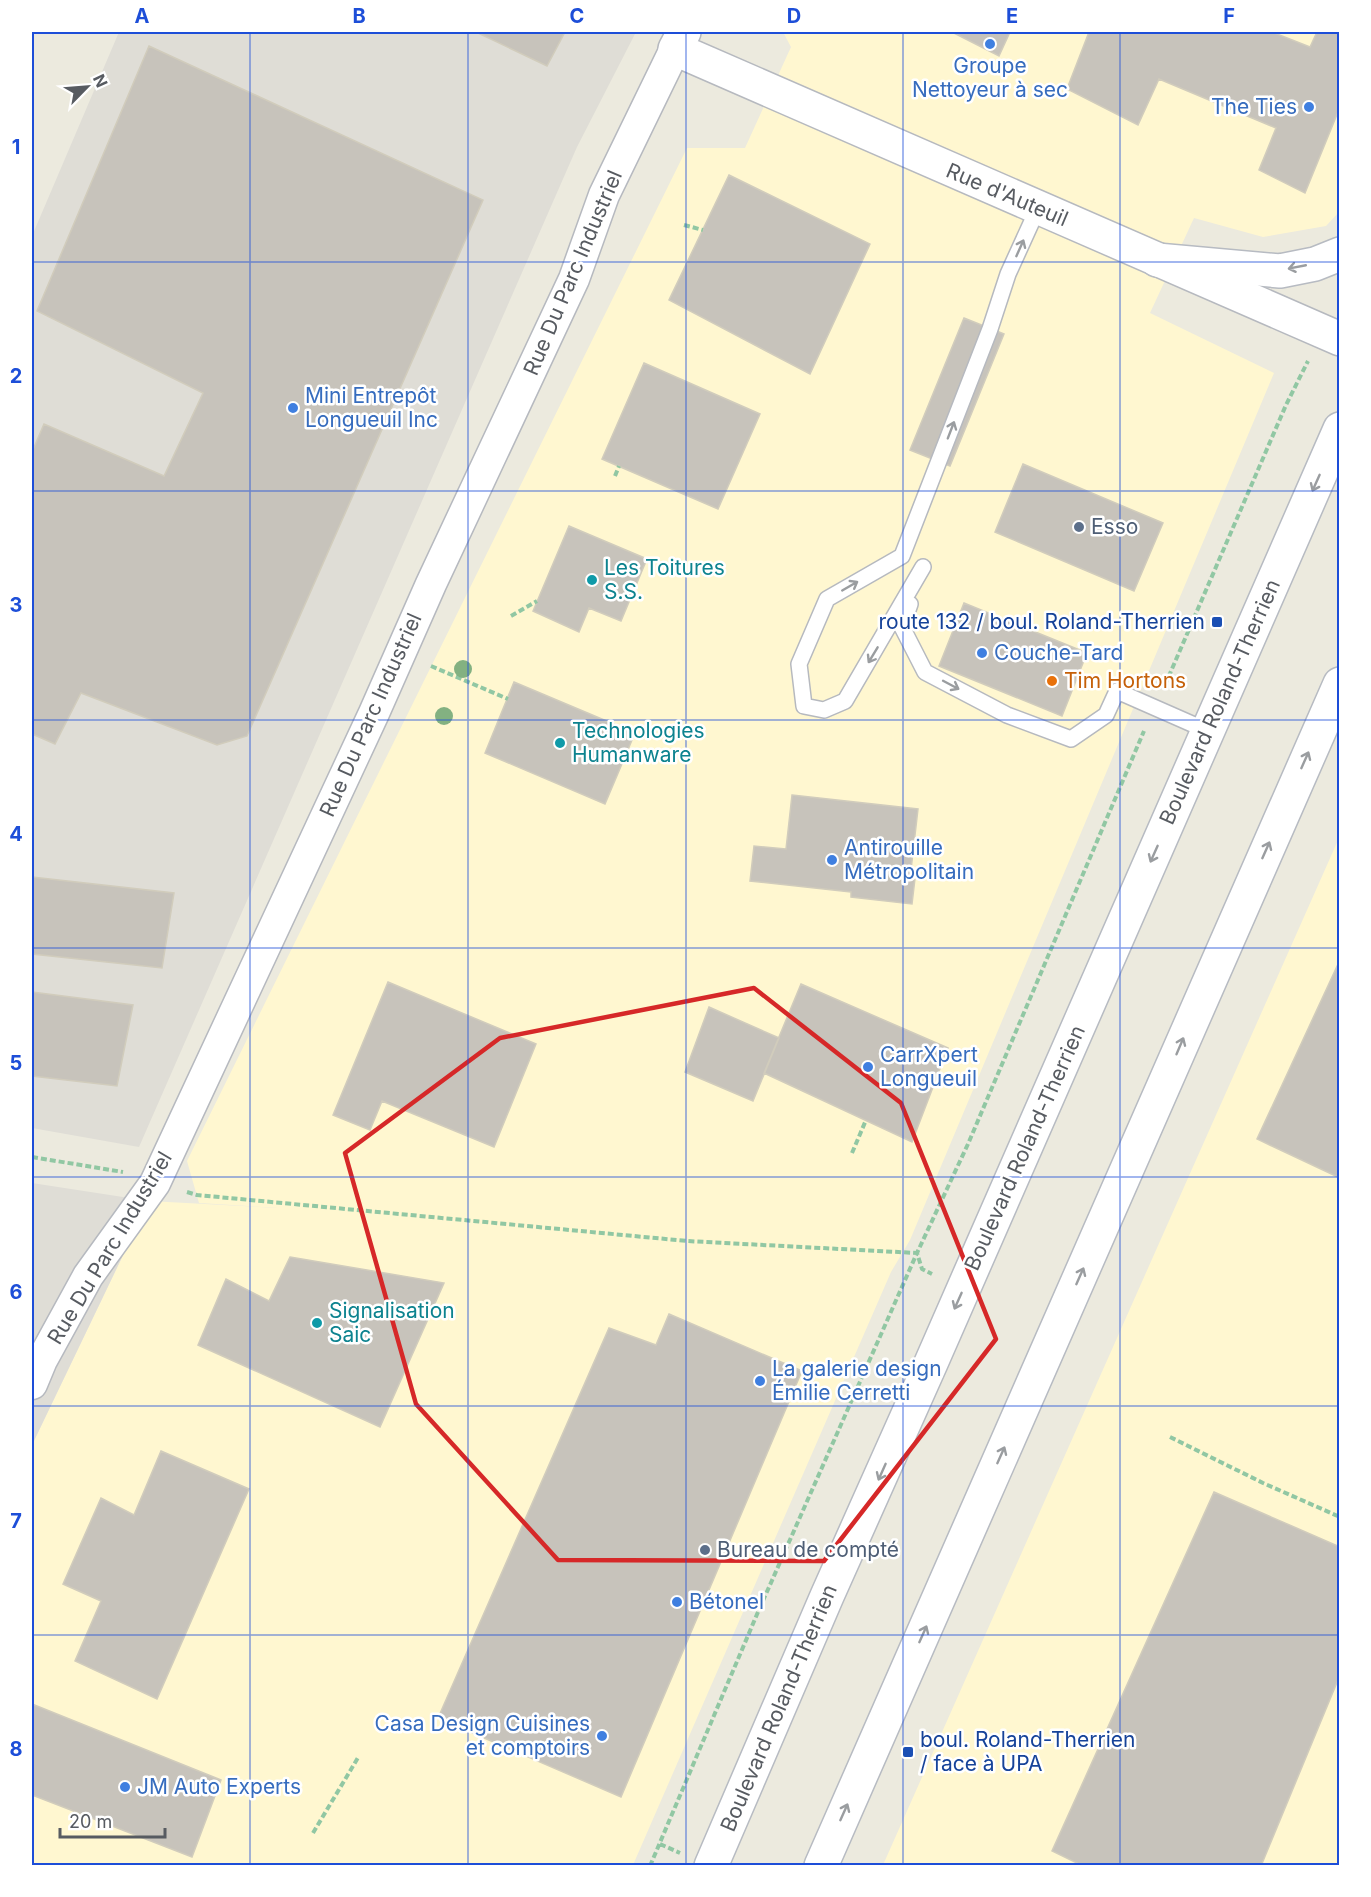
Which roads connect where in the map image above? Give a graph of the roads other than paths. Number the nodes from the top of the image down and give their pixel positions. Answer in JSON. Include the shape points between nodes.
{"nodes":[{"id":1,"x":679,"y":40,"type":"edge"},
{"id":2,"x":1038,"y":208,"type":"junction"},
{"id":3,"x":1340,"y":254,"type":"edge"},
{"id":4,"x":1157,"y":260,"type":"junction"},
{"id":5,"x":1340,"y":339,"type":"edge"},
{"id":6,"x":1340,"y":429,"type":"edge"},
{"id":7,"x":1340,"y":684,"type":"edge"},
{"id":8,"x":1208,"y":731,"type":"junction"},
{"id":9,"x":32,"y":1384,"type":"edge"},
{"id":10,"x":711,"y":1866,"type":"edge"},
{"id":11,"x":821,"y":1866,"type":"edge"}],
"edges":[{"from":1,"to":2,"type":"main road","name":"Rue d'Auteuil"},
{"from":1,"to":9,"type":"street","name":"Rue Du Parc Industriel","via":[[604,195],[574,279],[155,1183],[88,1276]]},
{"from":2,"to":4,"type":"main road","name":"Rue d'Auteuil"},
{"from":2,"to":8,"type":"lane","via":[[1008,274],[902,556],[828,599],[799,664],[804,706],[824,710],[845,701],[923,567],[902,627],[925,672],[1007,715],[1071,739],[1106,715],[1117,691]]},
{"from":3,"to":4,"type":"main road","one_way":true,"via":[[1280,271]]},
{"from":4,"to":5,"type":"main road","name":"Rue d'Auteuil"},
{"from":6,"to":8,"type":"main road","name":"Boulevard Roland-Therrien","one_way":true},
{"from":11,"to":7,"type":"main road","one_way":true},
{"from":8,"to":10,"type":"main road","name":"Boulevard Roland-Therrien","one_way":true}]}
